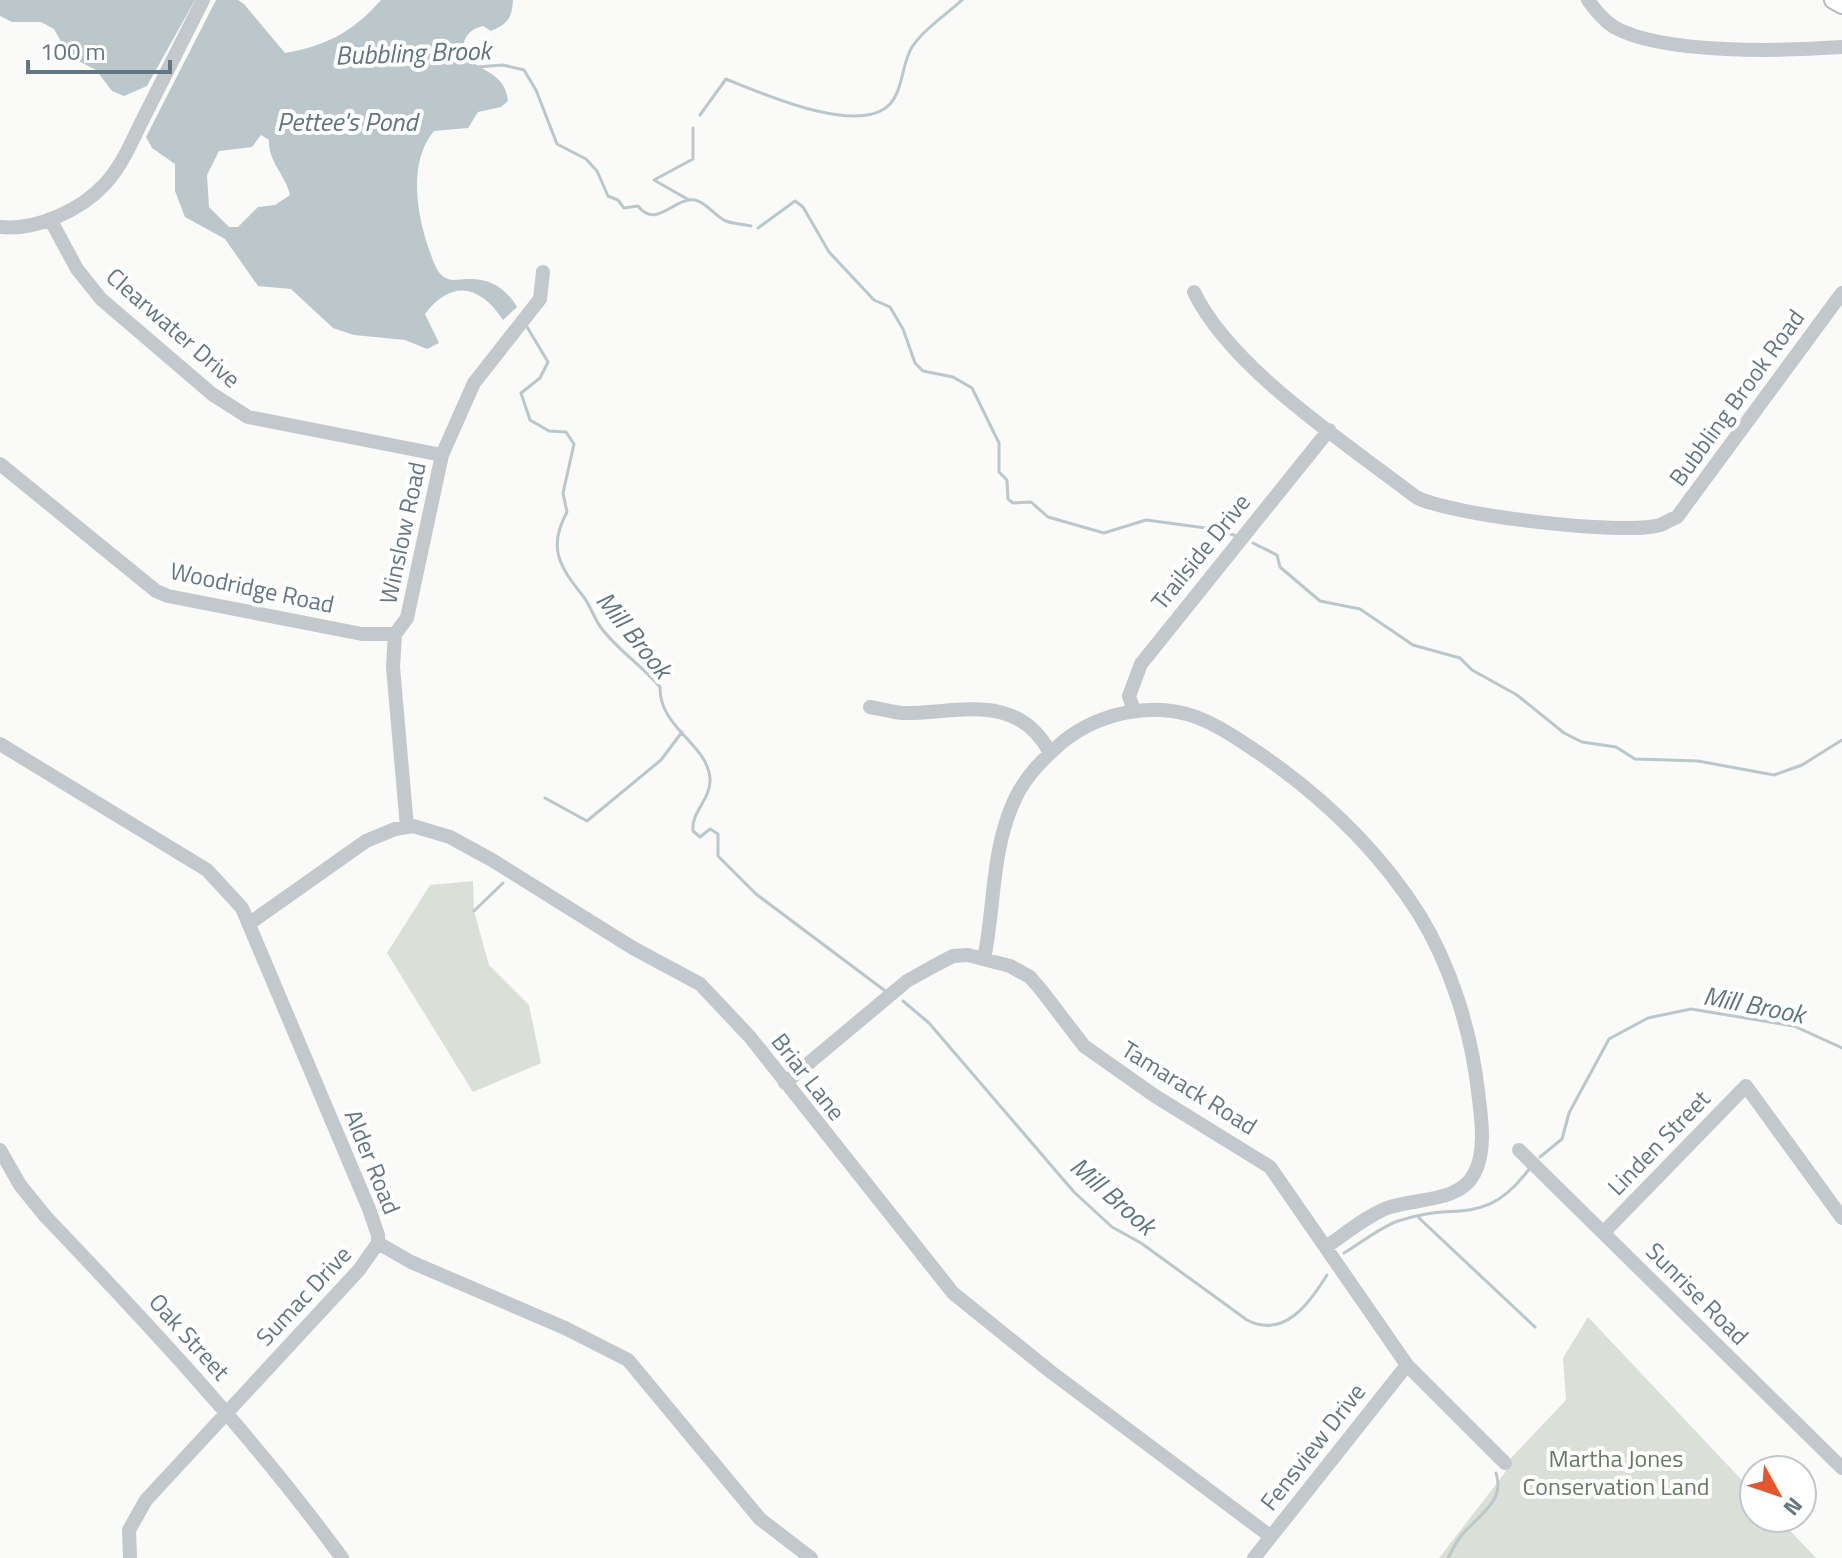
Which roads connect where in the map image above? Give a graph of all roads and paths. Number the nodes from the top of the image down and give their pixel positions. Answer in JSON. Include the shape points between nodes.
{"nodes":[{"id":1,"x":203,"y":0,"type":"edge"},
{"id":2,"x":1588,"y":0,"type":"edge"},
{"id":3,"x":1833,"y":0,"type":"edge"},
{"id":4,"x":1842,"y":5,"type":"edge"},
{"id":5,"x":1842,"y":47,"type":"edge"},
{"id":6,"x":50,"y":219,"type":"junction"},
{"id":7,"x":0,"y":227,"type":"edge"},
{"id":8,"x":543,"y":272,"type":"dead end"},
{"id":9,"x":1194,"y":292,"type":"dead end"},
{"id":10,"x":1842,"y":293,"type":"edge"},
{"id":11,"x":1329,"y":430,"type":"junction"},
{"id":12,"x":442,"y":455,"type":"junction"},
{"id":13,"x":0,"y":464,"type":"edge"},
{"id":14,"x":395,"y":634,"type":"junction"},
{"id":15,"x":870,"y":707,"type":"dead end"},
{"id":16,"x":1134,"y":711,"type":"junction"},
{"id":17,"x":0,"y":744,"type":"edge"},
{"id":18,"x":1050,"y":753,"type":"junction"},
{"id":19,"x":407,"y":827,"type":"junction"},
{"id":20,"x":250,"y":923,"type":"junction"},
{"id":21,"x":984,"y":959,"type":"junction"},
{"id":22,"x":785,"y":1083,"type":"junction"},
{"id":23,"x":0,"y":1150,"type":"edge"},
{"id":24,"x":1519,"y":1150,"type":"dead end"},
{"id":25,"x":1842,"y":1218,"type":"edge"},
{"id":26,"x":1604,"y":1232,"type":"junction"},
{"id":27,"x":378,"y":1243,"type":"junction"},
{"id":28,"x":1326,"y":1247,"type":"junction"},
{"id":29,"x":1407,"y":1365,"type":"junction"},
{"id":30,"x":229,"y":1413,"type":"junction"},
{"id":31,"x":1505,"y":1463,"type":"dead end"},
{"id":32,"x":1842,"y":1468,"type":"edge"},
{"id":33,"x":1270,"y":1536,"type":"junction"},
{"id":34,"x":130,"y":1558,"type":"edge"},
{"id":35,"x":342,"y":1558,"type":"edge"},
{"id":36,"x":811,"y":1558,"type":"edge"},
{"id":37,"x":1254,"y":1558,"type":"edge"}],
"edges":[{"from":1,"to":6,"type":"street","via":[[113,174],[90,197]]},
{"from":2,"to":5,"type":"street","via":[[1616,28],[1674,43],[1747,49]]},
{"from":3,"to":4,"type":"main road"},
{"from":6,"to":7,"type":"street"},
{"from":6,"to":12,"type":"street","name":"Clearwater Drive","via":[[77,269],[101,299],[212,394],[248,417]]},
{"from":8,"to":12,"type":"street","name":"Winslow Road","via":[[540,299],[474,383]]},
{"from":9,"to":11,"type":"street","name":"Bubbling Brook Road","via":[[1208,322],[1237,353]]},
{"from":10,"to":11,"type":"street","name":"Bubbling Brook Road","via":[[1704,484],[1677,517],[1658,526],[1537,521],[1430,505]]},
{"from":11,"to":16,"type":"street","name":"Trailside Drive","via":[[1141,664],[1129,696]]},
{"from":12,"to":14,"type":"street","name":"Winslow Road","via":[[407,618]]},
{"from":13,"to":14,"type":"street","name":"Woodridge Road","via":[[122,567],[168,596],[362,634]]},
{"from":14,"to":19,"type":"street","name":"Winslow Road","via":[[393,667]]},
{"from":15,"to":18,"type":"street","via":[[901,713],[969,706],[1017,718],[1041,736]]},
{"from":16,"to":18,"type":"street","via":[[1085,726]]},
{"from":16,"to":28,"type":"street","via":[[1195,716],[1305,784],[1350,825],[1397,881],[1433,940],[1454,990],[1476,1069],[1481,1112],[1474,1174],[1452,1192],[1388,1208]]},
{"from":17,"to":20,"type":"street","name":"Alder Road","via":[[207,870]]},
{"from":18,"to":21,"type":"street","via":[[1027,777],[1004,829]]},
{"from":19,"to":20,"type":"street","via":[[366,841]]},
{"from":19,"to":22,"type":"street","name":"Briar Lane","via":[[450,837],[700,984]]},
{"from":20,"to":27,"type":"street","name":"Alder Road","via":[[369,1209]]},
{"from":21,"to":22,"type":"street","name":"Tamarack Road","via":[[953,956],[907,981]]},
{"from":21,"to":28,"type":"street","name":"Tamarack Road","via":[[1030,977],[1084,1046],[1270,1167]]},
{"from":22,"to":33,"type":"street","name":"Briar Lane","via":[[953,1293]]},
{"from":23,"to":30,"type":"street","name":"Oak Street","via":[[46,1217]]},
{"from":24,"to":26,"type":"street","name":"Sunrise Road"},
{"from":25,"to":26,"type":"street","name":"Linden Street","via":[[1746,1086]]},
{"from":26,"to":32,"type":"street","name":"Sunrise Road"},
{"from":27,"to":30,"type":"street","name":"Sumac Drive"},
{"from":27,"to":36,"type":"street","name":"Alder Road","via":[[628,1360],[760,1519]]},
{"from":28,"to":29,"type":"street","name":"Tamarack Road"},
{"from":29,"to":31,"type":"street","name":"Tamarack Road"},
{"from":29,"to":33,"type":"street","name":"Fensview Drive"},
{"from":30,"to":34,"type":"street","name":"Sumac Drive","via":[[135,1516],[129,1530]]},
{"from":30,"to":35,"type":"street","name":"Oak Street"},
{"from":33,"to":37,"type":"street","name":"Fensview Drive"}]}
